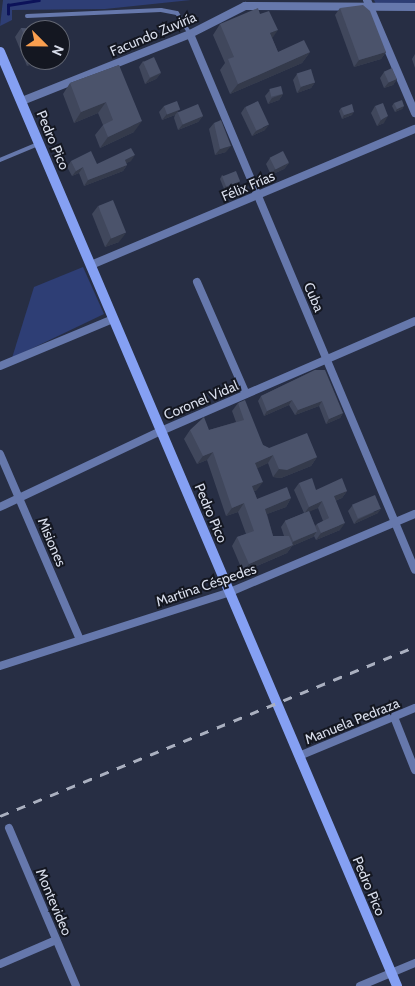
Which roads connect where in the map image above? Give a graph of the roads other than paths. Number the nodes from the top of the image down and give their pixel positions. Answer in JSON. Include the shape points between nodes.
{"nodes":[{"id":1,"x":367,"y":0,"type":"edge"},
{"id":2,"x":244,"y":3,"type":"edge"},
{"id":3,"x":415,"y":7,"type":"edge"},
{"id":4,"x":370,"y":8,"type":"junction"},
{"id":5,"x":27,"y":16,"type":"dead end"},
{"id":6,"x":190,"y":34,"type":"junction"},
{"id":7,"x":0,"y":52,"type":"edge"},
{"id":8,"x":22,"y":101,"type":"junction"},
{"id":9,"x":415,"y":113,"type":"edge"},
{"id":10,"x":415,"y":129,"type":"edge"},
{"id":11,"x":40,"y":143,"type":"junction"},
{"id":12,"x":0,"y":160,"type":"edge"},
{"id":13,"x":258,"y":195,"type":"junction"},
{"id":14,"x":91,"y":265,"type":"junction"},
{"id":15,"x":197,"y":282,"type":"dead end"},
{"id":16,"x":113,"y":319,"type":"junction"},
{"id":17,"x":415,"y":321,"type":"edge"},
{"id":18,"x":327,"y":359,"type":"junction"},
{"id":19,"x":0,"y":366,"type":"edge"},
{"id":20,"x":246,"y":394,"type":"junction"},
{"id":21,"x":162,"y":430,"type":"junction"},
{"id":22,"x":0,"y":454,"type":"edge"},
{"id":23,"x":19,"y":498,"type":"junction"},
{"id":24,"x":0,"y":507,"type":"edge"},
{"id":25,"x":415,"y":514,"type":"edge"},
{"id":26,"x":395,"y":523,"type":"junction"},
{"id":27,"x":415,"y":570,"type":"edge"},
{"id":28,"x":230,"y":592,"type":"junction"},
{"id":29,"x":80,"y":640,"type":"junction"},
{"id":30,"x":0,"y":666,"type":"edge"},
{"id":31,"x":415,"y":708,"type":"edge"},
{"id":32,"x":394,"y":717,"type":"junction"},
{"id":33,"x":299,"y":756,"type":"junction"},
{"id":34,"x":415,"y":770,"type":"edge"},
{"id":35,"x":9,"y":828,"type":"dead end"},
{"id":36,"x":56,"y":940,"type":"junction"},
{"id":37,"x":415,"y":963,"type":"edge"},
{"id":38,"x":0,"y":964,"type":"edge"},
{"id":39,"x":391,"y":972,"type":"junction"},
{"id":40,"x":76,"y":986,"type":"edge"},
{"id":41,"x":360,"y":986,"type":"edge"},
{"id":42,"x":396,"y":986,"type":"edge"}],
"edges":[{"from":1,"to":4,"type":"street"},
{"from":2,"to":4,"type":"street","name":"Facundo Zuviría"},
{"from":2,"to":6,"type":"street","name":"Facundo Zuviría"},
{"from":3,"to":4,"type":"street","name":"Facundo Zuviría"},
{"from":4,"to":9,"type":"street"},
{"from":5,"to":6,"type":"lane","via":[[161,10],[177,13]]},
{"from":6,"to":8,"type":"street","name":"Facundo Zuviría"},
{"from":6,"to":13,"type":"street","name":"Cuba"},
{"from":7,"to":8,"type":"street","name":"Pedro Pico"},
{"from":8,"to":11,"type":"street","name":"Pedro Pico"},
{"from":10,"to":13,"type":"street","name":"Félix Frías"},
{"from":11,"to":12,"type":"lane"},
{"from":11,"to":14,"type":"street","name":"Pedro Pico"},
{"from":13,"to":14,"type":"street","name":"Félix Frías"},
{"from":13,"to":18,"type":"street","name":"Cuba"},
{"from":14,"to":16,"type":"street","name":"Pedro Pico"},
{"from":15,"to":20,"type":"street"},
{"from":16,"to":19,"type":"street"},
{"from":16,"to":21,"type":"street","name":"Pedro Pico"},
{"from":17,"to":18,"type":"street","name":"Coronel Vidal"},
{"from":18,"to":20,"type":"street","name":"Coronel Vidal"},
{"from":18,"to":26,"type":"street","name":"Cuba"},
{"from":20,"to":21,"type":"street","name":"Coronel Vidal"},
{"from":21,"to":23,"type":"street","name":"Coronel Vidal"},
{"from":21,"to":28,"type":"street","name":"Pedro Pico"},
{"from":22,"to":23,"type":"street","name":"Misiones"},
{"from":23,"to":24,"type":"street","name":"Coronel Vidal"},
{"from":23,"to":29,"type":"street","name":"Misiones"},
{"from":25,"to":26,"type":"street","name":"Martina Céspedes"},
{"from":26,"to":27,"type":"street","name":"Cuba"},
{"from":26,"to":28,"type":"street","name":"Martina Céspedes"},
{"from":28,"to":29,"type":"street","name":"Martina Céspedes"},
{"from":28,"to":33,"type":"street","name":"Pedro Pico"},
{"from":29,"to":30,"type":"street","name":"Martina Céspedes"},
{"from":31,"to":32,"type":"street","name":"Manuela Pedraza"},
{"from":32,"to":33,"type":"street","name":"Manuela Pedraza"},
{"from":32,"to":34,"type":"street"},
{"from":33,"to":39,"type":"street","name":"Pedro Pico"},
{"from":35,"to":36,"type":"street","name":"Montevideo"},
{"from":36,"to":38,"type":"street"},
{"from":36,"to":40,"type":"street","name":"Montevideo"},
{"from":37,"to":39,"type":"street"},
{"from":39,"to":41,"type":"street"},
{"from":39,"to":42,"type":"street","name":"Pedro Pico"}]}
